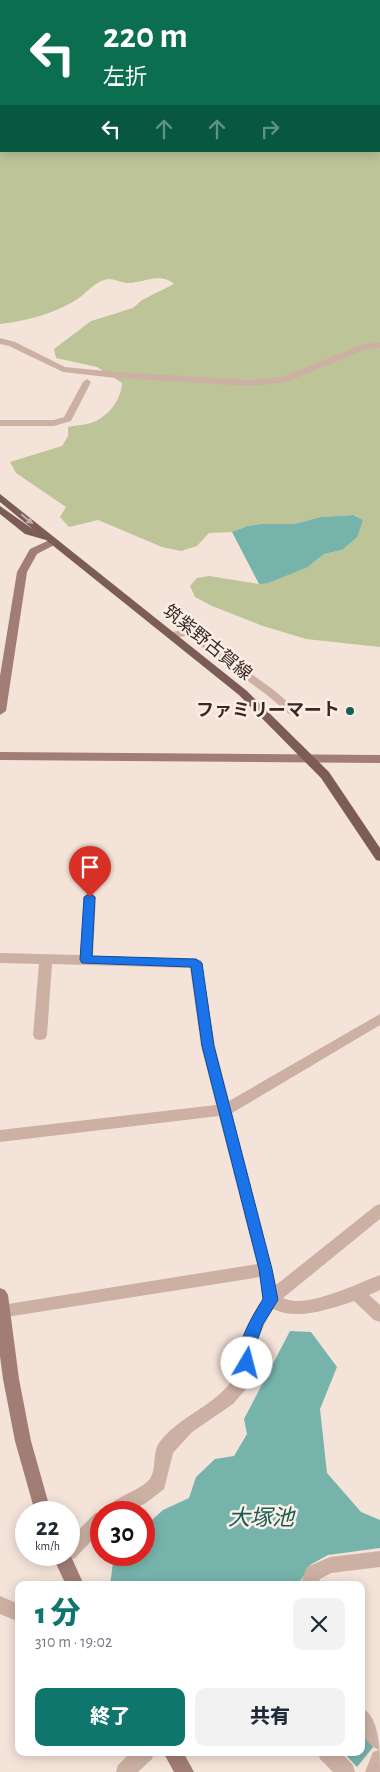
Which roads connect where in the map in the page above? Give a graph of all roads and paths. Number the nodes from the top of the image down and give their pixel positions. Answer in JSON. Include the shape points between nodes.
{"nodes":[{"id":1,"x":0,"y":341,"type":"edge"},
{"id":2,"x":380,"y":345,"type":"edge"},
{"id":3,"x":87,"y":382,"type":"dead end"},
{"id":4,"x":0,"y":423,"type":"edge"},
{"id":5,"x":0,"y":497,"type":"edge"},
{"id":6,"x":0,"y":509,"type":"edge"},
{"id":7,"x":54,"y":541,"type":"junction"},
{"id":8,"x":170,"y":635,"type":"junction"},
{"id":9,"x":0,"y":711,"type":"edge"},
{"id":10,"x":293,"y":712,"type":"dead end"},
{"id":11,"x":0,"y":756,"type":"edge"},
{"id":12,"x":310,"y":759,"type":"junction"},
{"id":13,"x":380,"y":759,"type":"edge"},
{"id":14,"x":380,"y":857,"type":"edge"},
{"id":15,"x":90,"y":897,"type":"dead end"},
{"id":16,"x":0,"y":958,"type":"edge"},
{"id":17,"x":46,"y":959,"type":"junction"},
{"id":18,"x":86,"y":960,"type":"junction"},
{"id":19,"x":380,"y":1018,"type":"edge"},
{"id":20,"x":40,"y":1036,"type":"dead end"},
{"id":21,"x":225,"y":1110,"type":"junction"},
{"id":22,"x":0,"y":1136,"type":"edge"},
{"id":23,"x":380,"y":1210,"type":"edge"},
{"id":24,"x":266,"y":1269,"type":"junction"},
{"id":25,"x":380,"y":1282,"type":"edge"},
{"id":26,"x":357,"y":1294,"type":"junction"},
{"id":27,"x":0,"y":1295,"type":"edge"},
{"id":28,"x":270,"y":1300,"type":"junction"},
{"id":29,"x":2,"y":1312,"type":"junction"},
{"id":30,"x":380,"y":1315,"type":"edge"},
{"id":31,"x":3,"y":1356,"type":"edge"},
{"id":32,"x":40,"y":1501,"type":"edge"},
{"id":33,"x":133,"y":1501,"type":"edge"},
{"id":34,"x":90,"y":1530,"type":"edge"},
{"id":35,"x":80,"y":1539,"type":"edge"},
{"id":36,"x":380,"y":1559,"type":"edge"},
{"id":37,"x":68,"y":1566,"type":"edge"},
{"id":38,"x":74,"y":1581,"type":"edge"},
{"id":39,"x":310,"y":1581,"type":"edge"},
{"id":40,"x":0,"y":1605,"type":"edge"},
{"id":41,"x":15,"y":1611,"type":"edge"},
{"id":42,"x":365,"y":1721,"type":"edge"},
{"id":43,"x":380,"y":1741,"type":"edge"},
{"id":44,"x":141,"y":1756,"type":"edge"},
{"id":45,"x":174,"y":1756,"type":"edge"},
{"id":46,"x":331,"y":1756,"type":"edge"},
{"id":47,"x":380,"y":1759,"type":"edge"},
{"id":48,"x":125,"y":1772,"type":"edge"},
{"id":49,"x":184,"y":1772,"type":"edge"},
{"id":50,"x":346,"y":1772,"type":"edge"},
{"id":51,"x":374,"y":1772,"type":"edge"}],
"edges":[{"from":1,"to":2,"type":"street","via":[[63,368],[116,375],[250,383],[284,380],[364,346]]},
{"from":3,"to":4,"type":"street","via":[[68,419],[54,423]]},
{"from":5,"to":7,"type":"main road","name":"筑紫野古賀線","one_way":true},
{"from":6,"to":7,"type":"main road","name":"筑紫野古賀線","via":[[29,532]]},
{"from":7,"to":8,"type":"main road","name":"筑紫野古賀線"},
{"from":7,"to":9,"type":"street","via":[[38,547],[28,557],[22,572]]},
{"from":8,"to":10,"type":"street","via":[[189,632]]},
{"from":8,"to":12,"type":"main road","name":"筑紫野古賀線","via":[[243,693]]},
{"from":11,"to":12,"type":"street"},
{"from":12,"to":13,"type":"street"},
{"from":12,"to":14,"type":"main road","name":"筑紫野古賀線","via":[[325,775]]},
{"from":15,"to":18,"type":"street"},
{"from":16,"to":17,"type":"street"},
{"from":17,"to":18,"type":"street"},
{"from":17,"to":20,"type":"street"},
{"from":18,"to":21,"type":"street","via":[[196,963],[208,1046]]},
{"from":19,"to":21,"type":"street"},
{"from":21,"to":22,"type":"street"},
{"from":21,"to":24,"type":"street"},
{"from":23,"to":28,"type":"street"},
{"from":24,"to":28,"type":"street"},
{"from":24,"to":29,"type":"street"},
{"from":25,"to":26,"type":"street"},
{"from":26,"to":28,"type":"street","via":[[313,1305],[285,1307]]},
{"from":26,"to":30,"type":"street"},
{"from":27,"to":29,"type":"street"},
{"from":28,"to":33,"type":"street","via":[[248,1344],[247,1363],[240,1384],[165,1449],[158,1483]]},
{"from":29,"to":31,"type":"street"},
{"from":31,"to":32,"type":"street"},
{"from":34,"to":35,"type":"street"},
{"from":36,"to":39,"type":"street","via":[[330,1564],[313,1573]]},
{"from":37,"to":38,"type":"street"},
{"from":40,"to":41,"type":"street"},
{"from":42,"to":43,"type":"street"},
{"from":44,"to":48,"type":"street"},
{"from":45,"to":49,"type":"street"},
{"from":46,"to":50,"type":"street"},
{"from":47,"to":51,"type":"street"}]}
